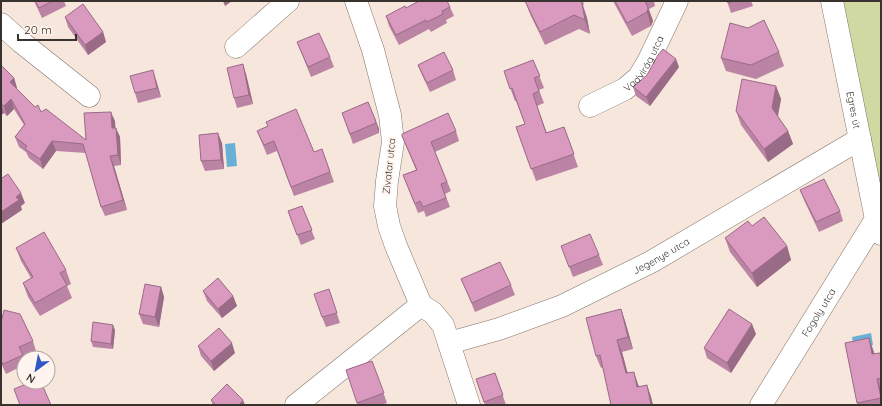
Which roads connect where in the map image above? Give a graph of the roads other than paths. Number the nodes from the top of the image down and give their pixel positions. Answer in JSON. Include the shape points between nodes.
{"nodes":[{"id":1,"x":288,"y":1,"type":"edge"},
{"id":2,"x":356,"y":1,"type":"edge"},
{"id":3,"x":677,"y":1,"type":"edge"},
{"id":4,"x":832,"y":1,"type":"edge"},
{"id":5,"x":1,"y":24,"type":"edge"},
{"id":6,"x":236,"y":47,"type":"dead end"},
{"id":7,"x":89,"y":96,"type":"dead end"},
{"id":8,"x":590,"y":106,"type":"dead end"},
{"id":9,"x":860,"y":139,"type":"junction"},
{"id":10,"x":879,"y":227,"type":"edge"},
{"id":11,"x":421,"y":305,"type":"junction"},
{"id":12,"x":449,"y":343,"type":"junction"},
{"id":13,"x":296,"y":405,"type":"edge"},
{"id":14,"x":469,"y":405,"type":"edge"},
{"id":15,"x":761,"y":405,"type":"edge"}],
"edges":[{"from":1,"to":6,"type":"street"},
{"from":2,"to":11,"type":"street","name":"Zivatar utca","via":[[373,50],[390,115],[394,142],[385,206],[389,226]]},
{"from":3,"to":8,"type":"street","name":"Vadvirág utca","via":[[648,62],[638,77],[625,89]]},
{"from":4,"to":9,"type":"street","name":"Egres út"},
{"from":5,"to":7,"type":"street"},
{"from":9,"to":10,"type":"street","name":"Egres út"},
{"from":9,"to":12,"type":"street","name":"Jegenye utca","via":[[651,262],[562,306],[499,329]]},
{"from":10,"to":15,"type":"street","name":"Fogoly utca"},
{"from":11,"to":12,"type":"street","name":"Zivatar utca","via":[[433,313],[443,325]]},
{"from":11,"to":13,"type":"street"},
{"from":12,"to":14,"type":"street","name":"Zivatar utca"}]}
